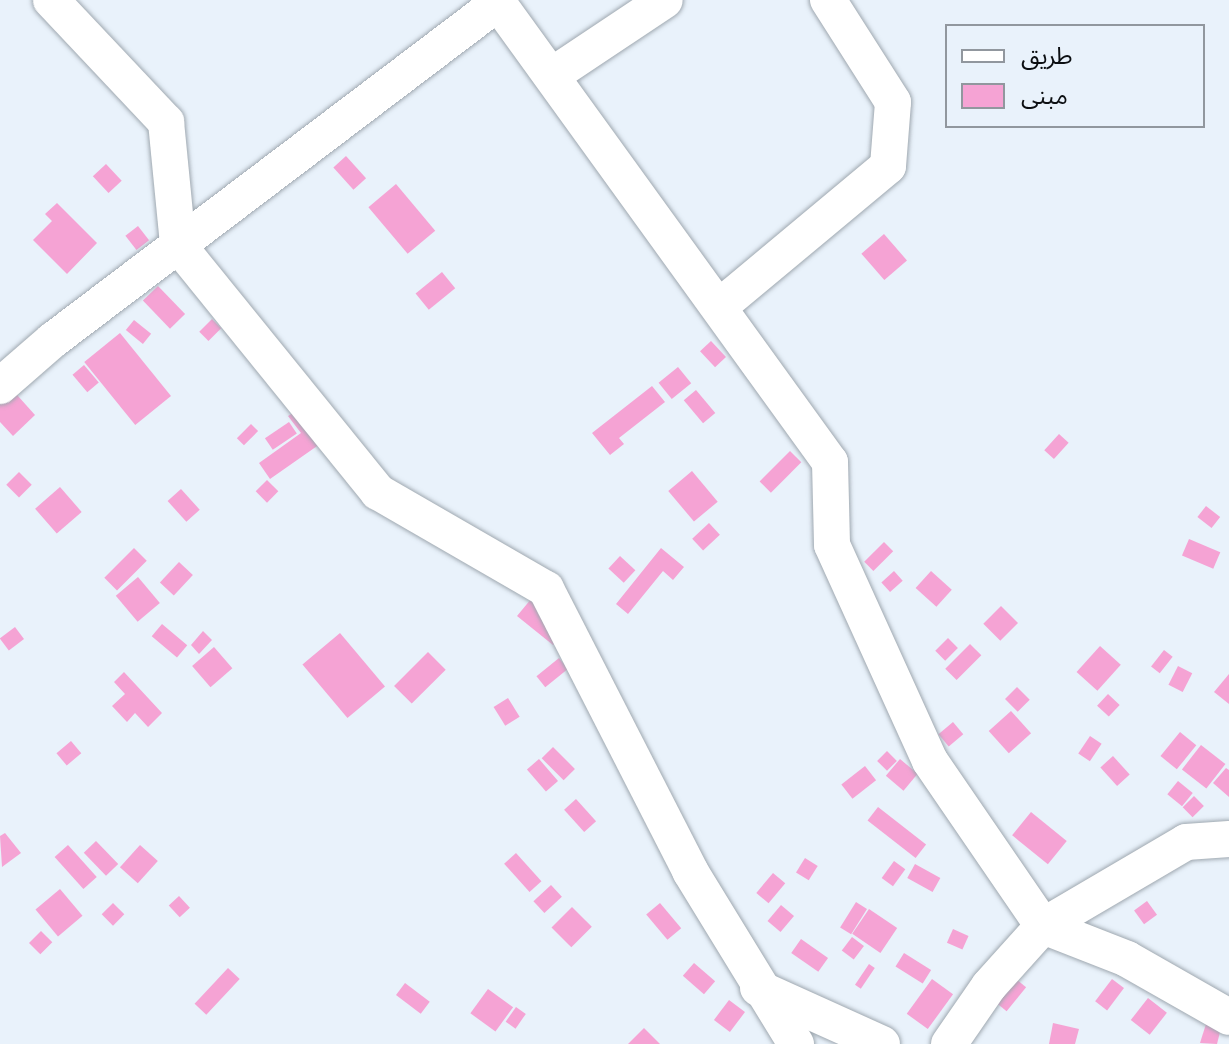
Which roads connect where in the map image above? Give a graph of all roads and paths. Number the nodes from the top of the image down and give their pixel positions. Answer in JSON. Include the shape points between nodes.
{"nodes":[{"id":1,"x":51,"y":0,"type":"edge"},
{"id":2,"x":665,"y":0,"type":"edge"},
{"id":3,"x":828,"y":0,"type":"edge"},
{"id":4,"x":497,"y":1,"type":"edge"},
{"id":5,"x":554,"y":74,"type":"junction"},
{"id":6,"x":178,"y":245,"type":"junction"},
{"id":7,"x":719,"y":307,"type":"junction"},
{"id":8,"x":0,"y":386,"type":"edge"},
{"id":9,"x":1229,"y":839,"type":"edge"},
{"id":10,"x":1043,"y":926,"type":"junction"},
{"id":11,"x":758,"y":988,"type":"junction"},
{"id":12,"x":1229,"y":1017,"type":"edge"},
{"id":13,"x":796,"y":1044,"type":"edge"},
{"id":14,"x":882,"y":1044,"type":"edge"},
{"id":15,"x":949,"y":1044,"type":"edge"}],
"edges":[{"from":1,"to":6,"type":"street","via":[[166,122]]},
{"from":2,"to":5,"type":"street"},
{"from":3,"to":7,"type":"street","via":[[893,102],[888,166]]},
{"from":4,"to":5,"type":"street"},
{"from":4,"to":6,"type":"street"},
{"from":5,"to":7,"type":"street"},
{"from":6,"to":8,"type":"street"},
{"from":6,"to":11,"type":"street","via":[[378,492],[546,589],[690,871]]},
{"from":7,"to":10,"type":"street","via":[[830,462],[832,545],[930,761]]},
{"from":9,"to":10,"type":"street","via":[[1186,842]]},
{"from":10,"to":12,"type":"street","via":[[1127,959]]},
{"from":10,"to":15,"type":"street","via":[[989,986]]},
{"from":11,"to":13,"type":"street"},
{"from":11,"to":14,"type":"street"}]}
